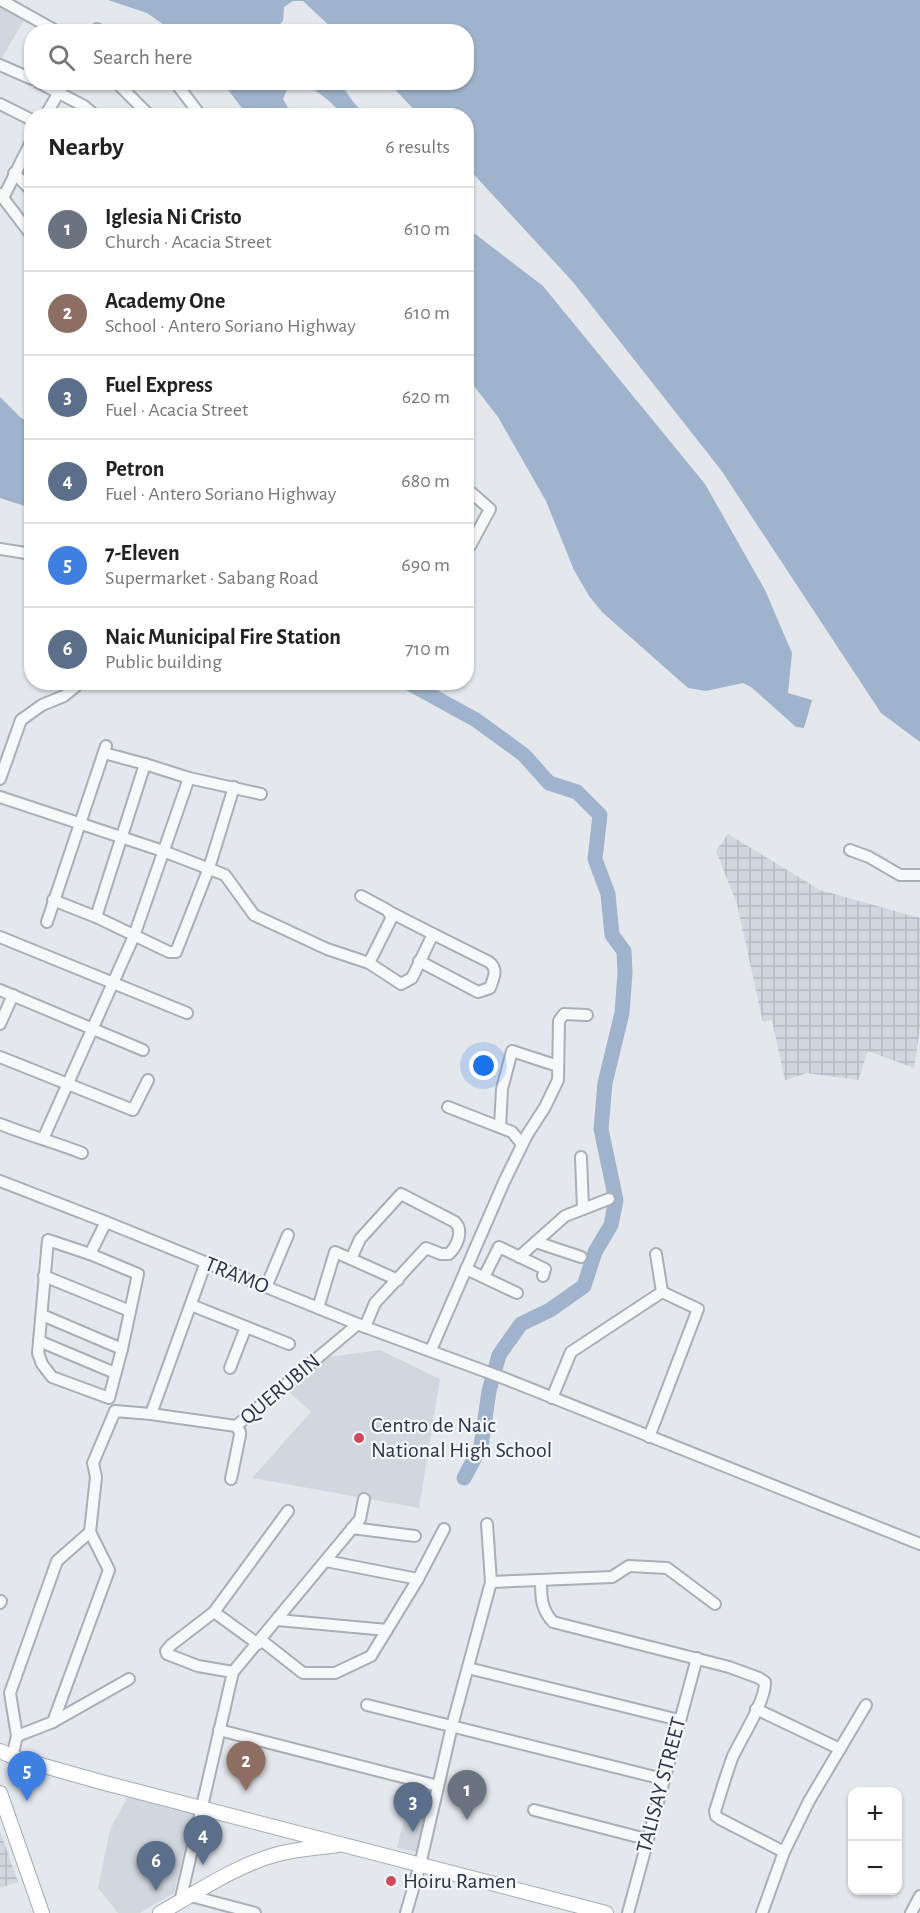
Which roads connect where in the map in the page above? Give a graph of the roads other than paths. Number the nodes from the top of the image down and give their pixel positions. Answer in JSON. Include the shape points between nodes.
{"nodes":[{"id":1,"x":1,"y":0,"type":"edge"},
{"id":2,"x":44,"y":24,"type":"edge"},
{"id":3,"x":0,"y":65,"type":"edge"},
{"id":4,"x":24,"y":76,"type":"edge"},
{"id":5,"x":60,"y":90,"type":"edge"},
{"id":6,"x":65,"y":90,"type":"edge"},
{"id":7,"x":124,"y":90,"type":"edge"},
{"id":8,"x":180,"y":90,"type":"edge"},
{"id":9,"x":0,"y":104,"type":"edge"},
{"id":10,"x":50,"y":108,"type":"edge"},
{"id":11,"x":86,"y":108,"type":"edge"},
{"id":12,"x":142,"y":108,"type":"edge"},
{"id":13,"x":195,"y":108,"type":"edge"},
{"id":14,"x":24,"y":116,"type":"edge"},
{"id":15,"x":24,"y":159,"type":"edge"},
{"id":16,"x":14,"y":173,"type":"junction"},
{"id":17,"x":24,"y":183,"type":"edge"},
{"id":18,"x":2,"y":196,"type":"edge"},
{"id":19,"x":24,"y":225,"type":"edge"},
{"id":20,"x":474,"y":495,"type":"edge"},
{"id":21,"x":474,"y":539,"type":"edge"},
{"id":22,"x":0,"y":549,"type":"edge"},
{"id":23,"x":24,"y":553,"type":"edge"},
{"id":24,"x":71,"y":690,"type":"edge"},
{"id":25,"x":145,"y":764,"type":"junction"},
{"id":26,"x":189,"y":778,"type":"junction"},
{"id":27,"x":0,"y":779,"type":"edge"},
{"id":28,"x":234,"y":787,"type":"junction"},
{"id":29,"x":261,"y":794,"type":"dead end"},
{"id":30,"x":0,"y":797,"type":"edge"},
{"id":31,"x":79,"y":823,"type":"junction"},
{"id":32,"x":122,"y":837,"type":"junction"},
{"id":33,"x":850,"y":850,"type":"dead end"},
{"id":34,"x":163,"y":851,"type":"junction"},
{"id":35,"x":209,"y":868,"type":"junction"},
{"id":36,"x":920,"y":875,"type":"edge"},
{"id":37,"x":361,"y":896,"type":"dead end"},
{"id":38,"x":53,"y":900,"type":"junction"},
{"id":39,"x":387,"y":910,"type":"junction"},
{"id":40,"x":96,"y":917,"type":"junction"},
{"id":41,"x":47,"y":922,"type":"dead end"},
{"id":42,"x":434,"y":934,"type":"junction"},
{"id":43,"x":134,"y":936,"type":"junction"},
{"id":44,"x":0,"y":937,"type":"edge"},
{"id":45,"x":419,"y":961,"type":"junction"},
{"id":46,"x":369,"y":963,"type":"junction"},
{"id":47,"x":113,"y":982,"type":"junction"},
{"id":48,"x":0,"y":990,"type":"edge"},
{"id":49,"x":13,"y":995,"type":"junction"},
{"id":50,"x":187,"y":1012,"type":"dead end"},
{"id":51,"x":587,"y":1015,"type":"dead end"},
{"id":52,"x":0,"y":1024,"type":"edge"},
{"id":53,"x":92,"y":1029,"type":"junction"},
{"id":54,"x":143,"y":1050,"type":"dead end"},
{"id":55,"x":0,"y":1057,"type":"edge"},
{"id":56,"x":558,"y":1066,"type":"junction"},
{"id":57,"x":148,"y":1080,"type":"dead end"},
{"id":58,"x":67,"y":1084,"type":"junction"},
{"id":59,"x":448,"y":1107,"type":"dead end"},
{"id":60,"x":0,"y":1124,"type":"edge"},
{"id":61,"x":500,"y":1127,"type":"junction"},
{"id":62,"x":43,"y":1139,"type":"junction"},
{"id":63,"x":522,"y":1144,"type":"junction"},
{"id":64,"x":82,"y":1153,"type":"dead end"},
{"id":65,"x":580,"y":1157,"type":"dead end"},
{"id":66,"x":0,"y":1181,"type":"edge"},
{"id":67,"x":609,"y":1198,"type":"dead end"},
{"id":68,"x":583,"y":1209,"type":"junction"},
{"id":69,"x":106,"y":1221,"type":"junction"},
{"id":70,"x":288,"y":1235,"type":"dead end"},
{"id":71,"x":536,"y":1242,"type":"junction"},
{"id":72,"x":90,"y":1254,"type":"junction"},
{"id":73,"x":656,"y":1254,"type":"dead end"},
{"id":74,"x":519,"y":1257,"type":"junction"},
{"id":75,"x":581,"y":1257,"type":"dead end"},
{"id":76,"x":351,"y":1259,"type":"junction"},
{"id":77,"x":206,"y":1262,"type":"junction"},
{"id":78,"x":466,"y":1269,"type":"junction"},
{"id":79,"x":45,"y":1276,"type":"junction"},
{"id":80,"x":543,"y":1276,"type":"dead end"},
{"id":81,"x":484,"y":1277,"type":"junction"},
{"id":82,"x":398,"y":1280,"type":"junction"},
{"id":83,"x":266,"y":1287,"type":"junction"},
{"id":84,"x":662,"y":1292,"type":"junction"},
{"id":85,"x":517,"y":1293,"type":"dead end"},
{"id":86,"x":190,"y":1305,"type":"junction"},
{"id":87,"x":318,"y":1308,"type":"junction"},
{"id":88,"x":130,"y":1311,"type":"junction"},
{"id":89,"x":42,"y":1315,"type":"junction"},
{"id":90,"x":362,"y":1325,"type":"junction"},
{"id":91,"x":246,"y":1327,"type":"junction"},
{"id":92,"x":39,"y":1341,"type":"junction"},
{"id":93,"x":289,"y":1344,"type":"dead end"},
{"id":94,"x":122,"y":1349,"type":"junction"},
{"id":95,"x":431,"y":1350,"type":"junction"},
{"id":96,"x":230,"y":1368,"type":"dead end"},
{"id":97,"x":115,"y":1373,"type":"junction"},
{"id":98,"x":109,"y":1398,"type":"junction"},
{"id":99,"x":552,"y":1398,"type":"junction"},
{"id":100,"x":115,"y":1411,"type":"junction"},
{"id":101,"x":151,"y":1414,"type":"junction"},
{"id":102,"x":236,"y":1426,"type":"junction"},
{"id":103,"x":649,"y":1437,"type":"junction"},
{"id":104,"x":231,"y":1479,"type":"dead end"},
{"id":105,"x":364,"y":1499,"type":"dead end"},
{"id":106,"x":288,"y":1511,"type":"dead end"},
{"id":107,"x":487,"y":1524,"type":"dead end"},
{"id":108,"x":352,"y":1528,"type":"junction"},
{"id":109,"x":444,"y":1529,"type":"dead end"},
{"id":110,"x":90,"y":1532,"type":"junction"},
{"id":111,"x":415,"y":1536,"type":"dead end"},
{"id":112,"x":920,"y":1544,"type":"edge"},
{"id":113,"x":326,"y":1561,"type":"junction"},
{"id":114,"x":418,"y":1578,"type":"junction"},
{"id":115,"x":541,"y":1581,"type":"junction"},
{"id":116,"x":491,"y":1582,"type":"junction"},
{"id":117,"x":716,"y":1604,"type":"dead end"},
{"id":118,"x":214,"y":1612,"type":"junction"},
{"id":119,"x":278,"y":1620,"type":"junction"},
{"id":120,"x":387,"y":1630,"type":"junction"},
{"id":121,"x":260,"y":1642,"type":"junction"},
{"id":122,"x":697,"y":1658,"type":"junction"},
{"id":123,"x":468,"y":1668,"type":"junction"},
{"id":124,"x":233,"y":1672,"type":"junction"},
{"id":125,"x":129,"y":1679,"type":"dead end"},
{"id":126,"x":367,"y":1705,"type":"dead end"},
{"id":127,"x":866,"y":1705,"type":"dead end"},
{"id":128,"x":756,"y":1709,"type":"junction"},
{"id":129,"x":679,"y":1720,"type":"junction"},
{"id":130,"x":53,"y":1722,"type":"junction"},
{"id":131,"x":452,"y":1726,"type":"junction"},
{"id":132,"x":219,"y":1730,"type":"junction"},
{"id":133,"x":17,"y":1736,"type":"junction"},
{"id":134,"x":840,"y":1749,"type":"junction"},
{"id":135,"x":6,"y":1754,"type":"edge"},
{"id":136,"x":663,"y":1779,"type":"junction"},
{"id":137,"x":438,"y":1786,"type":"junction"},
{"id":138,"x":0,"y":1793,"type":"edge"},
{"id":139,"x":201,"y":1807,"type":"junction"},
{"id":140,"x":534,"y":1810,"type":"dead end"},
{"id":141,"x":646,"y":1839,"type":"junction"},
{"id":142,"x":345,"y":1844,"type":"junction"},
{"id":143,"x":784,"y":1852,"type":"junction"},
{"id":144,"x":420,"y":1865,"type":"junction"},
{"id":145,"x":920,"y":1896,"type":"edge"},
{"id":146,"x":179,"y":1904,"type":"edge"},
{"id":147,"x":42,"y":1913,"type":"edge"},
{"id":148,"x":160,"y":1913,"type":"edge"},
{"id":149,"x":255,"y":1913,"type":"edge"},
{"id":150,"x":406,"y":1913,"type":"edge"},
{"id":151,"x":606,"y":1913,"type":"edge"},
{"id":152,"x":628,"y":1913,"type":"edge"},
{"id":153,"x":762,"y":1913,"type":"edge"},
{"id":154,"x":911,"y":1913,"type":"edge"}],
"edges":[{"from":1,"to":2,"type":"street"},
{"from":3,"to":4,"type":"street"},
{"from":5,"to":10,"type":"street"},
{"from":6,"to":11,"type":"street"},
{"from":7,"to":12,"type":"street"},
{"from":8,"to":13,"type":"street"},
{"from":9,"to":14,"type":"street"},
{"from":15,"to":16,"type":"street"},
{"from":16,"to":17,"type":"street"},
{"from":16,"to":18,"type":"street"},
{"from":18,"to":19,"type":"street"},
{"from":20,"to":21,"type":"street","via":[[490,509]]},
{"from":22,"to":23,"type":"street"},
{"from":24,"to":27,"type":"street","via":[[21,720]]},
{"from":25,"to":26,"type":"street"},
{"from":25,"to":31,"type":"street","via":[[105,749]]},
{"from":25,"to":32,"type":"street"},
{"from":26,"to":28,"type":"street"},
{"from":26,"to":34,"type":"street"},
{"from":28,"to":29,"type":"street"},
{"from":28,"to":35,"type":"street"},
{"from":30,"to":31,"type":"street"},
{"from":31,"to":32,"type":"street"},
{"from":31,"to":38,"type":"street"},
{"from":32,"to":34,"type":"street"},
{"from":32,"to":40,"type":"street"},
{"from":33,"to":36,"type":"street","via":[[900,875]]},
{"from":34,"to":35,"type":"street"},
{"from":34,"to":43,"type":"street"},
{"from":35,"to":43,"type":"street","via":[[176,952]]},
{"from":35,"to":46,"type":"street","via":[[225,874],[254,915],[327,949]]},
{"from":37,"to":39,"type":"street"},
{"from":38,"to":40,"type":"street"},
{"from":38,"to":41,"type":"street"},
{"from":39,"to":42,"type":"street"},
{"from":39,"to":46,"type":"street","via":[[392,921]]},
{"from":40,"to":43,"type":"street"},
{"from":42,"to":45,"type":"street"},
{"from":42,"to":45,"type":"street","via":[[493,965],[495,973],[490,988],[478,992]]},
{"from":43,"to":47,"type":"street"},
{"from":44,"to":47,"type":"street"},
{"from":45,"to":46,"type":"street","via":[[412,978],[402,984]]},
{"from":47,"to":50,"type":"street"},
{"from":47,"to":53,"type":"street"},
{"from":48,"to":49,"type":"street"},
{"from":49,"to":52,"type":"street"},
{"from":49,"to":53,"type":"street"},
{"from":51,"to":56,"type":"street","via":[[564,1014],[559,1021]]},
{"from":53,"to":54,"type":"street"},
{"from":53,"to":58,"type":"street"},
{"from":55,"to":58,"type":"street"},
{"from":56,"to":61,"type":"street","via":[[513,1051],[502,1089]]},
{"from":56,"to":63,"type":"street","via":[[558,1080]]},
{"from":57,"to":58,"type":"street","via":[[132,1110]]},
{"from":58,"to":62,"type":"street"},
{"from":59,"to":61,"type":"street"},
{"from":60,"to":62,"type":"street"},
{"from":61,"to":63,"type":"street","via":[[512,1132]]},
{"from":62,"to":64,"type":"street"},
{"from":63,"to":78,"type":"street"},
{"from":65,"to":68,"type":"street"},
{"from":66,"to":69,"type":"street","name":"TRAMO"},
{"from":67,"to":68,"type":"street"},
{"from":68,"to":71,"type":"street","via":[[565,1216]]},
{"from":69,"to":72,"type":"street"},
{"from":69,"to":77,"type":"street","name":"TRAMO"},
{"from":70,"to":83,"type":"street"},
{"from":71,"to":74,"type":"street"},
{"from":71,"to":75,"type":"street"},
{"from":72,"to":79,"type":"street","via":[[48,1240]]},
{"from":72,"to":88,"type":"street","via":[[138,1274]]},
{"from":73,"to":84,"type":"street"},
{"from":74,"to":80,"type":"street","via":[[545,1269]]},
{"from":74,"to":81,"type":"street","via":[[499,1247]]},
{"from":76,"to":82,"type":"street"},
{"from":76,"to":82,"type":"street","via":[[360,1239],[401,1194],[458,1225],[460,1232],[451,1252],[446,1255],[426,1248]]},
{"from":76,"to":87,"type":"street","via":[[335,1252]]},
{"from":77,"to":83,"type":"street","name":"TRAMO"},
{"from":77,"to":86,"type":"street"},
{"from":78,"to":81,"type":"street"},
{"from":78,"to":95,"type":"street"},
{"from":79,"to":88,"type":"street"},
{"from":79,"to":89,"type":"street"},
{"from":81,"to":85,"type":"street"},
{"from":82,"to":90,"type":"street","via":[[375,1303]]},
{"from":83,"to":87,"type":"street","name":"TRAMO"},
{"from":84,"to":99,"type":"street","via":[[571,1352]]},
{"from":84,"to":103,"type":"street","via":[[698,1309]]},
{"from":86,"to":91,"type":"street"},
{"from":86,"to":101,"type":"street"},
{"from":87,"to":90,"type":"street","name":"TRAMO"},
{"from":88,"to":94,"type":"street"},
{"from":89,"to":92,"type":"street"},
{"from":89,"to":94,"type":"street"},
{"from":90,"to":95,"type":"street","name":"TRAMO"},
{"from":90,"to":102,"type":"street","name":"QUERUBIN"},
{"from":91,"to":93,"type":"street"},
{"from":91,"to":96,"type":"street"},
{"from":92,"to":97,"type":"street"},
{"from":92,"to":98,"type":"street","via":[[38,1353],[52,1377]]},
{"from":94,"to":97,"type":"street"},
{"from":95,"to":99,"type":"street","name":"TRAMO"},
{"from":97,"to":98,"type":"street"},
{"from":98,"to":100,"type":"street"},
{"from":99,"to":103,"type":"street","name":"TRAMO"},
{"from":100,"to":101,"type":"street","name":"QUERUBIN"},
{"from":100,"to":110,"type":"street","via":[[93,1463],[96,1477]]},
{"from":101,"to":102,"type":"street","name":"QUERUBIN"},
{"from":102,"to":104,"type":"street","via":[[240,1435]]},
{"from":103,"to":112,"type":"street","name":"TRAMO"},
{"from":105,"to":108,"type":"street","via":[[360,1519]]},
{"from":106,"to":118,"type":"street"},
{"from":107,"to":116,"type":"street"},
{"from":108,"to":111,"type":"street"},
{"from":108,"to":113,"type":"street"},
{"from":109,"to":114,"type":"street"},
{"from":110,"to":130,"type":"street","via":[[109,1570]]},
{"from":110,"to":133,"type":"street","via":[[57,1561],[10,1693]]},
{"from":113,"to":114,"type":"street"},
{"from":113,"to":119,"type":"street"},
{"from":114,"to":120,"type":"street"},
{"from":115,"to":116,"type":"street"},
{"from":115,"to":117,"type":"street","via":[[612,1577],[629,1566],[667,1568]]},
{"from":115,"to":122,"type":"street","via":[[543,1608],[553,1622]]},
{"from":116,"to":123,"type":"street"},
{"from":118,"to":121,"type":"street"},
{"from":118,"to":124,"type":"street","via":[[166,1651],[198,1666]]},
{"from":119,"to":120,"type":"street"},
{"from":119,"to":121,"type":"street"},
{"from":120,"to":121,"type":"street","via":[[371,1656],[335,1673],[303,1673]]},
{"from":121,"to":124,"type":"street"},
{"from":122,"to":128,"type":"street","via":[[765,1682]]},
{"from":122,"to":129,"type":"street","name":"TALISAY STREET"},
{"from":123,"to":129,"type":"street"},
{"from":123,"to":131,"type":"street"},
{"from":124,"to":132,"type":"street"},
{"from":125,"to":130,"type":"street"},
{"from":126,"to":131,"type":"street"},
{"from":127,"to":134,"type":"street"},
{"from":128,"to":134,"type":"street"},
{"from":128,"to":143,"type":"street","via":[[733,1757],[715,1811],[720,1819]]},
{"from":129,"to":136,"type":"street","name":"TALISAY STREET"},
{"from":130,"to":133,"type":"street"},
{"from":131,"to":136,"type":"street"},
{"from":131,"to":137,"type":"street"},
{"from":132,"to":137,"type":"street"},
{"from":132,"to":139,"type":"street"},
{"from":133,"to":135,"type":"street"},
{"from":134,"to":143,"type":"street"},
{"from":135,"to":139,"type":"main road"},
{"from":136,"to":141,"type":"street","name":"TALISAY STREET"},
{"from":137,"to":144,"type":"street"},
{"from":138,"to":147,"type":"main road"},
{"from":139,"to":142,"type":"main road"},
{"from":139,"to":146,"type":"street"},
{"from":140,"to":141,"type":"street"},
{"from":141,"to":152,"type":"street","name":"TALISAY STREET"},
{"from":142,"to":144,"type":"main road"},
{"from":142,"to":146,"type":"main road","via":[[279,1854],[244,1868]]},
{"from":143,"to":153,"type":"street"},
{"from":144,"to":150,"type":"street"},
{"from":144,"to":151,"type":"main road"},
{"from":145,"to":154,"type":"street"},
{"from":146,"to":148,"type":"main road"},
{"from":146,"to":149,"type":"street"}]}
